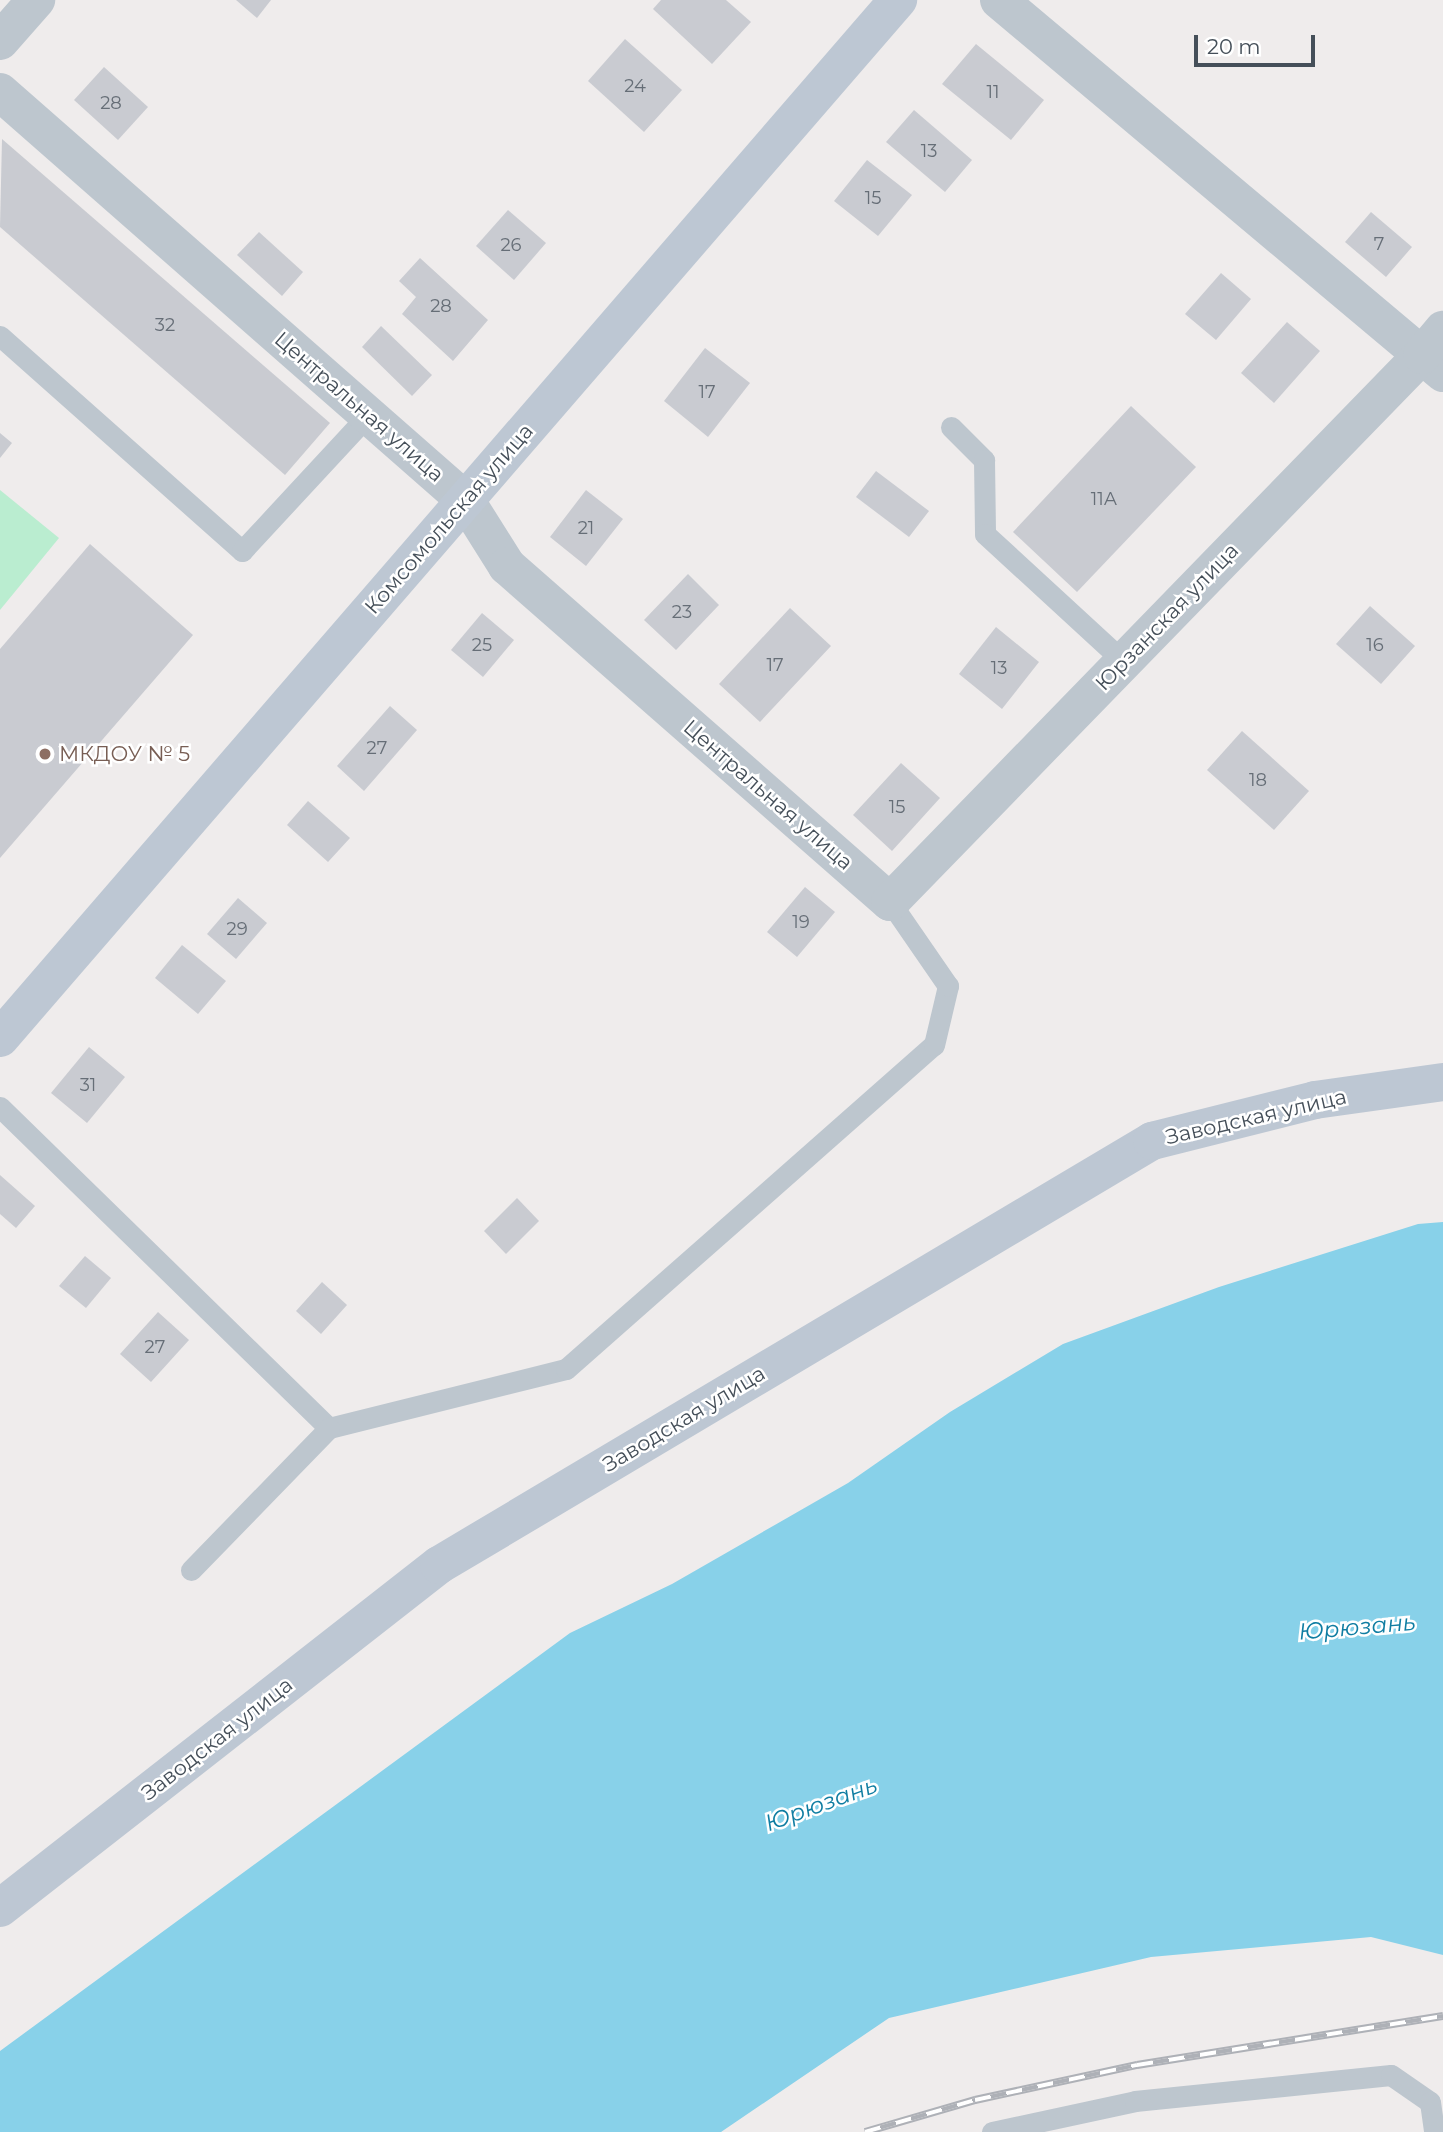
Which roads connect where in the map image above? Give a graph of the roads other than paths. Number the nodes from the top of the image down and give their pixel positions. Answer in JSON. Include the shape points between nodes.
{"nodes":[{"id":1,"x":36,"y":0,"type":"edge"},
{"id":2,"x":898,"y":0,"type":"edge"},
{"id":3,"x":999,"y":0,"type":"edge"},
{"id":4,"x":0,"y":41,"type":"edge"},
{"id":5,"x":0,"y":92,"type":"edge"},
{"id":6,"x":0,"y":336,"type":"edge"},
{"id":7,"x":1436,"y":353,"type":"edge"},
{"id":8,"x":368,"y":415,"type":"junction"},
{"id":9,"x":951,"y":427,"type":"dead end"},
{"id":10,"x":466,"y":501,"type":"junction"},
{"id":11,"x":1124,"y":662,"type":"junction"},
{"id":12,"x":890,"y":902,"type":"junction"},
{"id":13,"x":0,"y":1038,"type":"edge"},
{"id":14,"x":1443,"y":1082,"type":"edge"},
{"id":15,"x":0,"y":1107,"type":"edge"},
{"id":16,"x":329,"y":1428,"type":"junction"},
{"id":17,"x":191,"y":1570,"type":"dead end"},
{"id":18,"x":0,"y":1908,"type":"edge"},
{"id":19,"x":992,"y":2132,"type":"edge"},
{"id":20,"x":1434,"y":2132,"type":"edge"}],
"edges":[{"from":1,"to":4,"type":"street"},
{"from":2,"to":10,"type":"street","name":"Комсомольская улица"},
{"from":3,"to":7,"type":"street"},
{"from":5,"to":8,"type":"street","name":"Центральная улица"},
{"from":6,"to":8,"type":"lane","via":[[242,551]]},
{"from":7,"to":11,"type":"street","name":"Юрзанская улица"},
{"from":8,"to":10,"type":"street","name":"Центральная улица"},
{"from":9,"to":11,"type":"lane","via":[[984,460],[985,534]]},
{"from":10,"to":12,"type":"street","name":"Центральная улица","via":[[507,566]]},
{"from":10,"to":13,"type":"street","name":"Комсомольская улица"},
{"from":11,"to":12,"type":"street","name":"Юрзанская улица"},
{"from":12,"to":16,"type":"lane","via":[[948,986],[934,1045],[566,1369]]},
{"from":14,"to":18,"type":"street","name":"Заводская улица","via":[[1315,1100],[1152,1141],[439,1565]]},
{"from":15,"to":16,"type":"lane"},
{"from":16,"to":17,"type":"lane"},
{"from":19,"to":20,"type":"lane","via":[[1135,2101],[1391,2075],[1430,2102]]}]}
